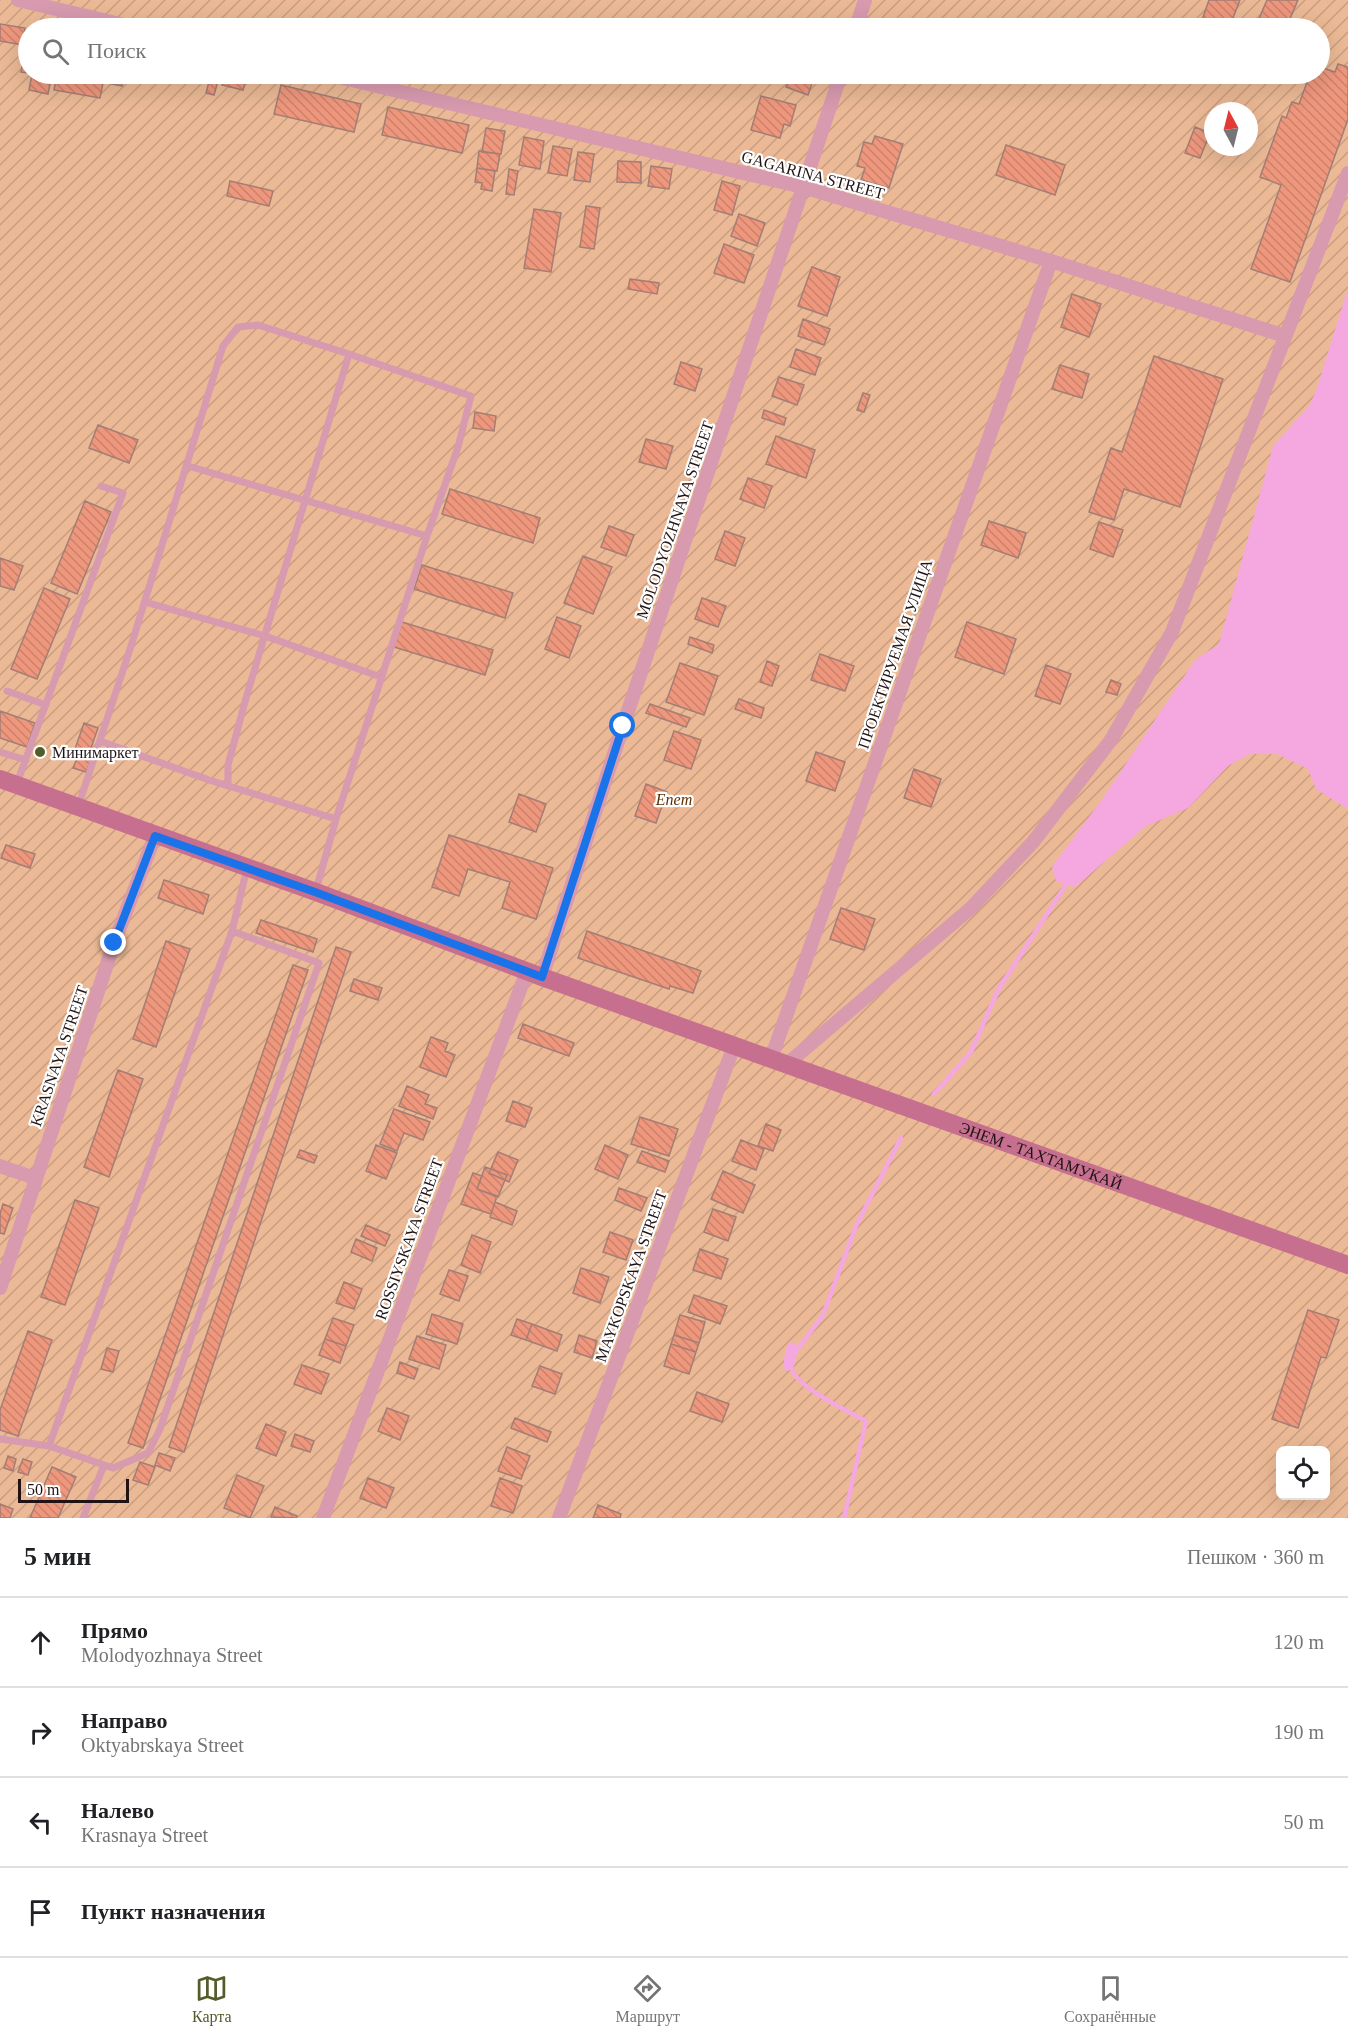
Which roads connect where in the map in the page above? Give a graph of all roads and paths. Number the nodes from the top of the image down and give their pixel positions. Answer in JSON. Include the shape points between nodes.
{"nodes":[{"id":1,"x":18,"y":0,"type":"edge"},
{"id":2,"x":865,"y":0,"type":"edge"},
{"id":3,"x":94,"y":18,"type":"edge"},
{"id":4,"x":859,"y":18,"type":"edge"},
{"id":5,"x":368,"y":84,"type":"edge"},
{"id":6,"x":838,"y":84,"type":"edge"},
{"id":7,"x":1348,"y":173,"type":"edge"},
{"id":8,"x":803,"y":188,"type":"junction"},
{"id":9,"x":1051,"y":261,"type":"junction"},
{"id":10,"x":1285,"y":336,"type":"junction"},
{"id":11,"x":349,"y":354,"type":"junction"},
{"id":12,"x":188,"y":466,"type":"junction"},
{"id":13,"x":101,"y":486,"type":"dead end"},
{"id":14,"x":305,"y":502,"type":"junction"},
{"id":15,"x":427,"y":536,"type":"junction"},
{"id":16,"x":145,"y":602,"type":"junction"},
{"id":17,"x":265,"y":636,"type":"junction"},
{"id":18,"x":381,"y":677,"type":"junction"},
{"id":19,"x":7,"y":691,"type":"dead end"},
{"id":20,"x":46,"y":705,"type":"junction"},
{"id":21,"x":100,"y":741,"type":"junction"},
{"id":22,"x":0,"y":752,"type":"edge"},
{"id":23,"x":26,"y":760,"type":"junction"},
{"id":24,"x":8,"y":782,"type":"edge"},
{"id":25,"x":228,"y":786,"type":"junction"},
{"id":26,"x":78,"y":808,"type":"junction"},
{"id":27,"x":336,"y":819,"type":"junction"},
{"id":28,"x":155,"y":836,"type":"junction"},
{"id":29,"x":247,"y":868,"type":"junction"},
{"id":30,"x":315,"y":892,"type":"junction"},
{"id":31,"x":232,"y":931,"type":"junction"},
{"id":32,"x":534,"y":974,"type":"junction"},
{"id":33,"x":734,"y":1046,"type":"junction"},
{"id":34,"x":779,"y":1061,"type":"junction"},
{"id":35,"x":0,"y":1166,"type":"edge"},
{"id":36,"x":35,"y":1178,"type":"junction"},
{"id":37,"x":1348,"y":1265,"type":"edge"},
{"id":38,"x":0,"y":1288,"type":"edge"},
{"id":39,"x":0,"y":1440,"type":"edge"},
{"id":40,"x":49,"y":1446,"type":"junction"},
{"id":41,"x":104,"y":1465,"type":"junction"},
{"id":42,"x":83,"y":1518,"type":"edge"},
{"id":43,"x":323,"y":1518,"type":"edge"},
{"id":44,"x":559,"y":1518,"type":"edge"}],
"edges":[{"from":1,"to":3,"type":"street"},
{"from":2,"to":4,"type":"street"},
{"from":5,"to":8,"type":"street","name":"GAGARINA STREET"},
{"from":6,"to":8,"type":"street","name":"MOLODYOZHNAYA STREET"},
{"from":7,"to":10,"type":"street"},
{"from":8,"to":9,"type":"street","name":"GAGARINA STREET"},
{"from":8,"to":32,"type":"street","name":"MOLODYOZHNAYA STREET","via":[[623,726]]},
{"from":9,"to":10,"type":"street","name":"GAGARINA STREET"},
{"from":9,"to":34,"type":"street","name":"ПРОЕКТИРУЕМАЯ УЛИЦА"},
{"from":10,"to":34,"type":"street","via":[[1172,632],[1111,740],[1033,842],[971,908]]},
{"from":11,"to":12,"type":"lane","via":[[258,325],[238,327],[223,346]]},
{"from":11,"to":14,"type":"lane"},
{"from":11,"to":15,"type":"lane","via":[[471,396]]},
{"from":12,"to":14,"type":"lane"},
{"from":12,"to":16,"type":"lane"},
{"from":13,"to":20,"type":"lane","via":[[123,493]]},
{"from":14,"to":15,"type":"lane"},
{"from":14,"to":17,"type":"lane"},
{"from":15,"to":18,"type":"lane"},
{"from":16,"to":17,"type":"lane"},
{"from":16,"to":21,"type":"lane"},
{"from":17,"to":18,"type":"lane"},
{"from":17,"to":25,"type":"lane","via":[[228,765]]},
{"from":18,"to":27,"type":"lane"},
{"from":19,"to":20,"type":"lane"},
{"from":20,"to":23,"type":"lane"},
{"from":21,"to":25,"type":"lane"},
{"from":21,"to":26,"type":"lane"},
{"from":22,"to":23,"type":"lane"},
{"from":23,"to":24,"type":"lane"},
{"from":24,"to":26,"type":"main road","name":"ЭНЕМ - ТАХТАМУКАЙ"},
{"from":25,"to":27,"type":"lane"},
{"from":26,"to":28,"type":"main road","name":"ЭНЕМ - ТАХТАМУКАЙ"},
{"from":27,"to":30,"type":"lane"},
{"from":28,"to":29,"type":"main road","name":"ЭНЕМ - ТАХТАМУКАЙ"},
{"from":28,"to":36,"type":"street","name":"KRASNAYA STREET","via":[[114,943]]},
{"from":29,"to":30,"type":"main road","name":"ЭНЕМ - ТАХТАМУКАЙ"},
{"from":29,"to":31,"type":"lane"},
{"from":30,"to":32,"type":"main road","name":"ЭНЕМ - ТАХТАМУКАЙ"},
{"from":31,"to":40,"type":"lane"},
{"from":31,"to":41,"type":"lane","via":[[319,963],[160,1429],[148,1453],[113,1468]]},
{"from":32,"to":33,"type":"main road","name":"ЭНЕМ - ТАХТАМУКАЙ"},
{"from":32,"to":43,"type":"street","name":"ROSSIYSKAYA STREET"},
{"from":33,"to":34,"type":"main road","name":"ЭНЕМ - ТАХТАМУКАЙ"},
{"from":33,"to":44,"type":"street","name":"MAYKOPSKAYA STREET"},
{"from":34,"to":37,"type":"main road","name":"ЭНЕМ - ТАХТАМУКАЙ"},
{"from":35,"to":36,"type":"street"},
{"from":36,"to":38,"type":"street","name":"KRASNAYA STREET"},
{"from":39,"to":40,"type":"lane"},
{"from":40,"to":41,"type":"lane"},
{"from":41,"to":42,"type":"lane"}]}
